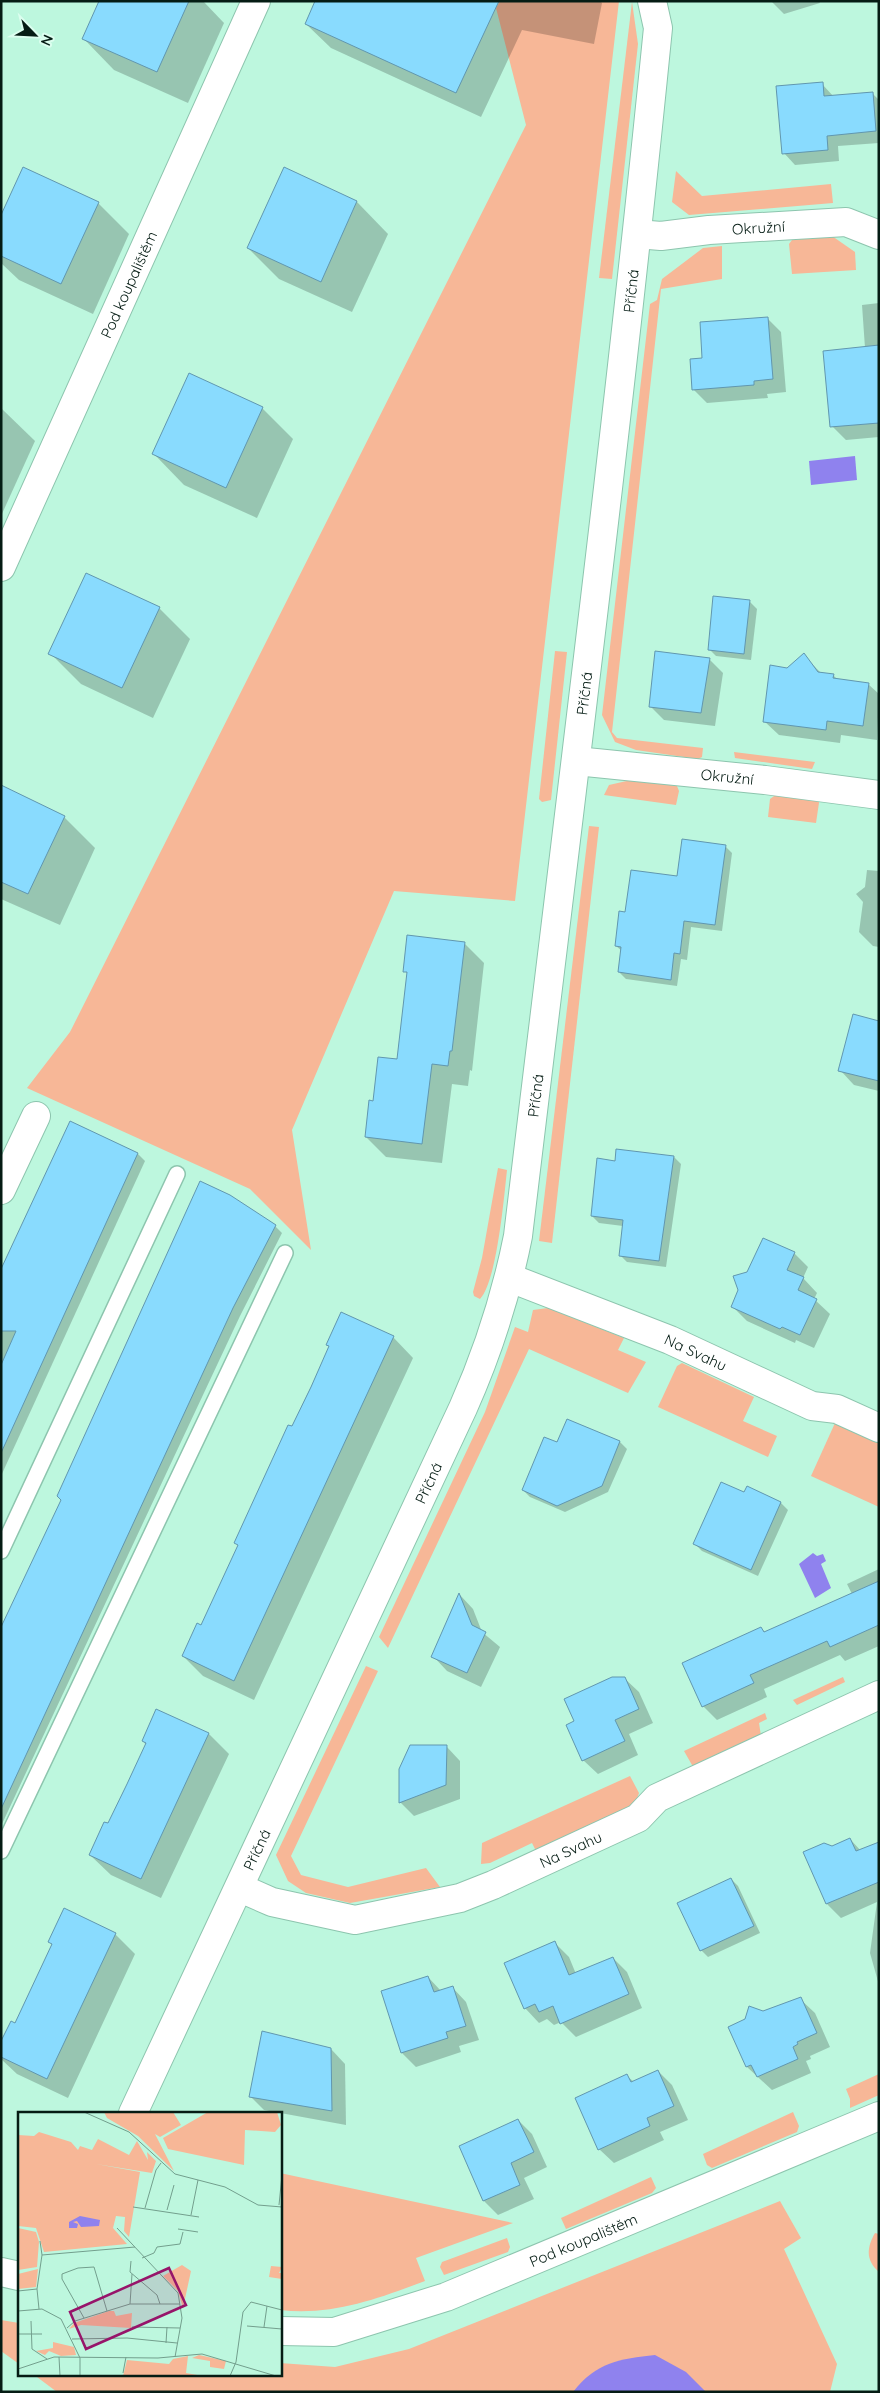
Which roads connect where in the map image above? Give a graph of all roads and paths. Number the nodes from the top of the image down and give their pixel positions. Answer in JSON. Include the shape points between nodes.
{"nodes":[{"id":1,"x":256,"y":1,"type":"edge"},
{"id":2,"x":652,"y":1,"type":"edge"},
{"id":3,"x":637,"y":234,"type":"junction"},
{"id":4,"x":879,"y":235,"type":"edge"},
{"id":5,"x":1,"y":567,"type":"edge"},
{"id":6,"x":576,"y":761,"type":"junction"},
{"id":7,"x":879,"y":795,"type":"edge"},
{"id":8,"x":36,"y":1116,"type":"dead end"},
{"id":9,"x":177,"y":1174,"type":"dead end"},
{"id":10,"x":1,"y":1190,"type":"edge"},
{"id":11,"x":285,"y":1253,"type":"dead end"},
{"id":12,"x":510,"y":1278,"type":"junction"},
{"id":13,"x":879,"y":1428,"type":"edge"},
{"id":14,"x":1,"y":1551,"type":"edge"},
{"id":15,"x":879,"y":1695,"type":"edge"},
{"id":16,"x":1,"y":1851,"type":"edge"},
{"id":17,"x":240,"y":1888,"type":"junction"},
{"id":18,"x":133,"y":2112,"type":"edge"},
{"id":19,"x":879,"y":2116,"type":"edge"},
{"id":20,"x":1,"y":2272,"type":"edge"},
{"id":21,"x":18,"y":2276,"type":"edge"},
{"id":22,"x":281,"y":2331,"type":"edge"}],
"edges":[{"from":1,"to":5,"type":"street","name":"Pod koupalištěm"},
{"from":2,"to":3,"type":"street","name":"Příčná","via":[[658,28]]},
{"from":3,"to":4,"type":"street","name":"Okružní","via":[[661,236],[846,222]]},
{"from":3,"to":6,"type":"street","name":"Příčná"},
{"from":6,"to":7,"type":"street","name":"Okružní"},
{"from":6,"to":12,"type":"street","name":"Příčná","via":[[518,1236]]},
{"from":8,"to":10,"type":"street"},
{"from":9,"to":14,"type":"lane"},
{"from":11,"to":16,"type":"lane"},
{"from":12,"to":13,"type":"street","name":"Na Svahu","via":[[670,1340],[812,1406],[837,1409]]},
{"from":12,"to":17,"type":"street","name":"Příčná","via":[[473,1386]]},
{"from":15,"to":17,"type":"street","name":"Na Svahu","via":[[657,1798],[638,1818],[460,1898],[355,1920],[272,1902]]},
{"from":17,"to":18,"type":"street","name":"Příčná"},
{"from":19,"to":22,"type":"street","name":"Pod koupalištěm","via":[[446,2297],[334,2332]]},
{"from":20,"to":21,"type":"street"}]}
